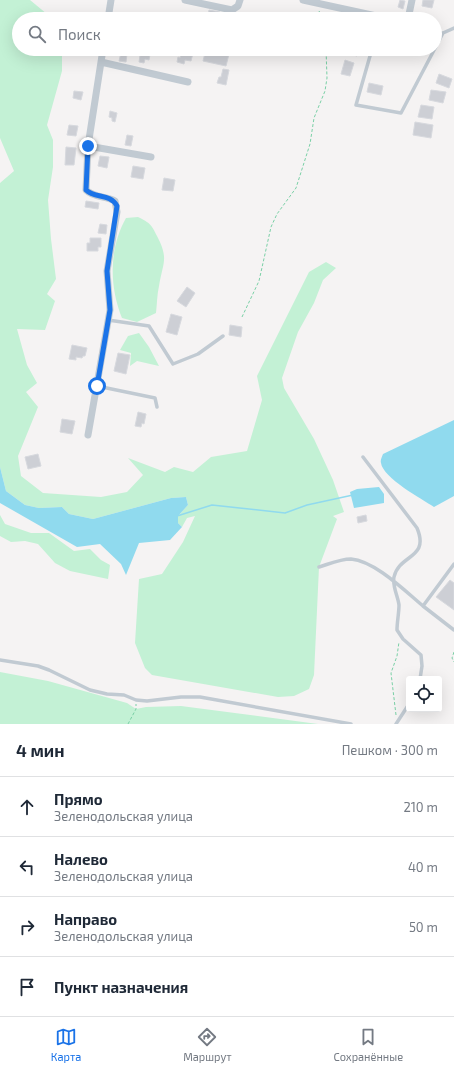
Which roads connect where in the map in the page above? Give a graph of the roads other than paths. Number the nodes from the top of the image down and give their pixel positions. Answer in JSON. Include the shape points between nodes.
{"nodes":[{"id":1,"x":111,"y":0,"type":"edge"},
{"id":2,"x":185,"y":0,"type":"edge"},
{"id":3,"x":240,"y":0,"type":"edge"},
{"id":4,"x":303,"y":0,"type":"edge"},
{"id":5,"x":412,"y":0,"type":"edge"},
{"id":6,"x":313,"y":1,"type":"edge"},
{"id":7,"x":109,"y":12,"type":"edge"},
{"id":8,"x":353,"y":12,"type":"edge"},
{"id":9,"x":409,"y":12,"type":"edge"},
{"id":10,"x":454,"y":28,"type":"edge"},
{"id":11,"x":444,"y":33,"type":"joint"},
{"id":12,"x":442,"y":37,"type":"edge"},
{"id":13,"x":102,"y":56,"type":"edge"},
{"id":14,"x":370,"y":56,"type":"edge"},
{"id":15,"x":432,"y":56,"type":"edge"},
{"id":16,"x":101,"y":62,"type":"junction"},
{"id":17,"x":188,"y":82,"type":"dead end"},
{"id":18,"x":88,"y":146,"type":"junction"},
{"id":19,"x":151,"y":157,"type":"dead end"},
{"id":20,"x":108,"y":320,"type":"junction"},
{"id":21,"x":224,"y":336,"type":"dead end"},
{"id":22,"x":97,"y":386,"type":"junction"},
{"id":23,"x":157,"y":407,"type":"dead end"},
{"id":24,"x":88,"y":435,"type":"dead end"},
{"id":25,"x":363,"y":457,"type":"dead end"},
{"id":26,"x":454,"y":564,"type":"edge"},
{"id":27,"x":319,"y":567,"type":"dead end"},
{"id":28,"x":394,"y":583,"type":"junction"},
{"id":29,"x":423,"y":606,"type":"junction"},
{"id":30,"x":454,"y":630,"type":"edge"},
{"id":31,"x":0,"y":660,"type":"edge"},
{"id":32,"x":420,"y":676,"type":"edge"},
{"id":33,"x":406,"y":708,"type":"edge"},
{"id":34,"x":351,"y":724,"type":"edge"},
{"id":35,"x":396,"y":724,"type":"edge"}],
"edges":[{"from":1,"to":7,"type":"street"},
{"from":2,"to":3,"type":"street","via":[[232,10],[238,6]]},
{"from":4,"to":6,"type":"street"},
{"from":5,"to":9,"type":"street"},
{"from":6,"to":8,"type":"street"},
{"from":10,"to":11,"type":"lane"},
{"from":11,"to":12,"type":"lane"},
{"from":13,"to":16,"type":"street"},
{"from":14,"to":15,"type":"lane","via":[[356,105],[401,113]]},
{"from":16,"to":17,"type":"street"},
{"from":16,"to":18,"type":"street"},
{"from":18,"to":19,"type":"street"},
{"from":18,"to":20,"type":"street","via":[[86,190],[90,194],[110,198],[117,206],[107,271],[110,303]]},
{"from":20,"to":21,"type":"lane","via":[[149,326],[173,364],[198,354]]},
{"from":20,"to":22,"type":"street"},
{"from":22,"to":23,"type":"lane","via":[[155,398]]},
{"from":22,"to":24,"type":"street"},
{"from":25,"to":28,"type":"lane","via":[[417,528],[421,538],[420,547],[398,570]]},
{"from":26,"to":29,"type":"lane"},
{"from":27,"to":28,"type":"lane","via":[[353,559],[364,562]]},
{"from":28,"to":29,"type":"lane"},
{"from":28,"to":32,"type":"lane","via":[[399,605],[399,634],[421,655]]},
{"from":29,"to":30,"type":"lane"},
{"from":31,"to":34,"type":"lane","via":[[38,666],[90,690],[124,695],[136,700],[200,697]]},
{"from":33,"to":35,"type":"lane"}]}
